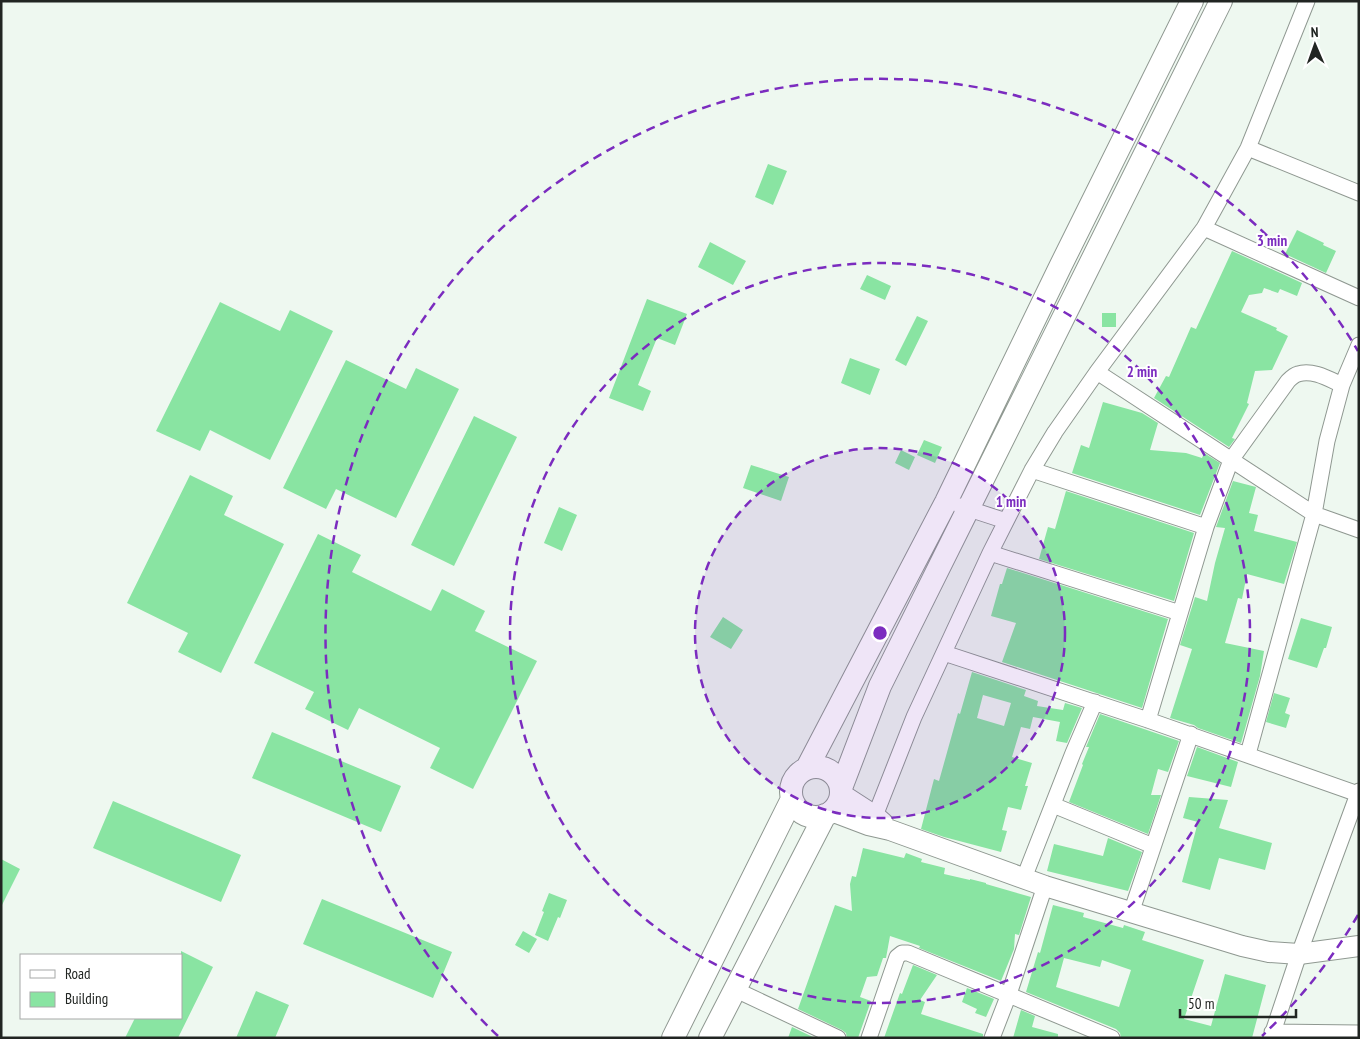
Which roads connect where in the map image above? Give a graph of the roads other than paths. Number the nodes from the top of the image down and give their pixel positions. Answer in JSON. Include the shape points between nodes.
{"nodes":[{"id":1,"x":1192,"y":1,"type":"edge"},
{"id":2,"x":1221,"y":1,"type":"edge"},
{"id":3,"x":1307,"y":1,"type":"edge"},
{"id":4,"x":1248,"y":148,"type":"junction"},
{"id":5,"x":1359,"y":192,"type":"edge"},
{"id":6,"x":1204,"y":228,"type":"junction"},
{"id":7,"x":1359,"y":298,"type":"edge"},
{"id":8,"x":1359,"y":345,"type":"edge"},
{"id":9,"x":1097,"y":372,"type":"junction"},
{"id":10,"x":1342,"y":384,"type":"junction"},
{"id":11,"x":1231,"y":460,"type":"junction"},
{"id":12,"x":1032,"y":470,"type":"junction"},
{"id":13,"x":946,"y":502,"type":"junction"},
{"id":14,"x":968,"y":509,"type":"junction"},
{"id":15,"x":1314,"y":514,"type":"junction"},
{"id":16,"x":1006,"y":521,"type":"junction"},
{"id":17,"x":1206,"y":527,"type":"junction"},
{"id":18,"x":1359,"y":530,"type":"edge"},
{"id":19,"x":990,"y":553,"type":"junction"},
{"id":20,"x":1180,"y":613,"type":"junction"},
{"id":21,"x":944,"y":653,"type":"junction"},
{"id":22,"x":1095,"y":702,"type":"junction"},
{"id":23,"x":1148,"y":720,"type":"junction"},
{"id":24,"x":1191,"y":734,"type":"junction"},
{"id":25,"x":1248,"y":754,"type":"junction"},
{"id":26,"x":807,"y":768,"type":"junction"},
{"id":27,"x":1358,"y":792,"type":"edge"},
{"id":28,"x":792,"y":799,"type":"junction"},
{"id":29,"x":834,"y":802,"type":"junction"},
{"id":30,"x":1053,"y":805,"type":"junction"},
{"id":31,"x":875,"y":816,"type":"junction"},
{"id":32,"x":890,"y":830,"type":"junction"},
{"id":33,"x":1153,"y":846,"type":"junction"},
{"id":34,"x":1024,"y":878,"type":"junction"},
{"id":35,"x":1045,"y":886,"type":"junction"},
{"id":36,"x":1131,"y":913,"type":"junction"},
{"id":37,"x":1359,"y":946,"type":"edge"},
{"id":38,"x":1299,"y":954,"type":"junction"},
{"id":39,"x":734,"y":989,"type":"junction"},
{"id":40,"x":1009,"y":994,"type":"junction"},
{"id":41,"x":1359,"y":1033,"type":"edge"},
{"id":42,"x":1271,"y":1035,"type":"edge"},
{"id":43,"x":673,"y":1038,"type":"edge"},
{"id":44,"x":710,"y":1038,"type":"edge"},
{"id":45,"x":838,"y":1038,"type":"edge"},
{"id":46,"x":869,"y":1038,"type":"edge"},
{"id":47,"x":992,"y":1038,"type":"edge"},
{"id":48,"x":1112,"y":1038,"type":"edge"}],
"edges":[{"from":1,"to":13,"type":"highway"},
{"from":2,"to":14,"type":"highway"},
{"from":3,"to":4,"type":"street"},
{"from":4,"to":5,"type":"street"},
{"from":4,"to":6,"type":"street"},
{"from":6,"to":7,"type":"street"},
{"from":6,"to":9,"type":"street"},
{"from":8,"to":10,"type":"street"},
{"from":9,"to":11,"type":"street"},
{"from":9,"to":12,"type":"street"},
{"from":10,"to":11,"type":"street","via":[[1306,372],[1297,374],[1288,381]]},
{"from":10,"to":15,"type":"street","via":[[1327,441]]},
{"from":11,"to":15,"type":"street"},
{"from":11,"to":17,"type":"street"},
{"from":12,"to":16,"type":"street"},
{"from":12,"to":17,"type":"street"},
{"from":13,"to":14,"type":"street"},
{"from":13,"to":26,"type":"highway"},
{"from":14,"to":16,"type":"street"},
{"from":14,"to":29,"type":"highway","via":[[880,686]]},
{"from":15,"to":18,"type":"street"},
{"from":15,"to":25,"type":"street"},
{"from":16,"to":19,"type":"street"},
{"from":17,"to":20,"type":"street"},
{"from":19,"to":20,"type":"street"},
{"from":19,"to":21,"type":"street"},
{"from":20,"to":23,"type":"street"},
{"from":21,"to":22,"type":"street"},
{"from":21,"to":31,"type":"street","via":[[914,717]]},
{"from":22,"to":23,"type":"street"},
{"from":22,"to":30,"type":"street"},
{"from":23,"to":24,"type":"street"},
{"from":24,"to":25,"type":"street"},
{"from":24,"to":33,"type":"street"},
{"from":25,"to":27,"type":"street"},
{"from":26,"to":28,"type":"highway","via":[[795,777],[790,791]]},
{"from":26,"to":29,"type":"highway","via":[[822,768],[834,775],[838,781]]},
{"from":27,"to":38,"type":"street"},
{"from":28,"to":29,"type":"highway","via":[[801,812],[817,817]]},
{"from":28,"to":43,"type":"highway"},
{"from":29,"to":31,"type":"main road"},
{"from":29,"to":32,"type":"main road","via":[[868,825]]},
{"from":29,"to":39,"type":"highway"},
{"from":30,"to":33,"type":"street"},
{"from":30,"to":34,"type":"street"},
{"from":31,"to":32,"type":"main road"},
{"from":32,"to":34,"type":"main road"},
{"from":33,"to":36,"type":"street"},
{"from":34,"to":35,"type":"main road"},
{"from":35,"to":36,"type":"main road"},
{"from":35,"to":40,"type":"street"},
{"from":36,"to":38,"type":"main road","via":[[1242,946]]},
{"from":37,"to":38,"type":"main road"},
{"from":38,"to":42,"type":"street"},
{"from":39,"to":44,"type":"highway"},
{"from":39,"to":45,"type":"street"},
{"from":40,"to":46,"type":"street","via":[[902,953],[897,957]]},
{"from":40,"to":47,"type":"street"},
{"from":40,"to":48,"type":"street"},
{"from":41,"to":42,"type":"street"}]}
